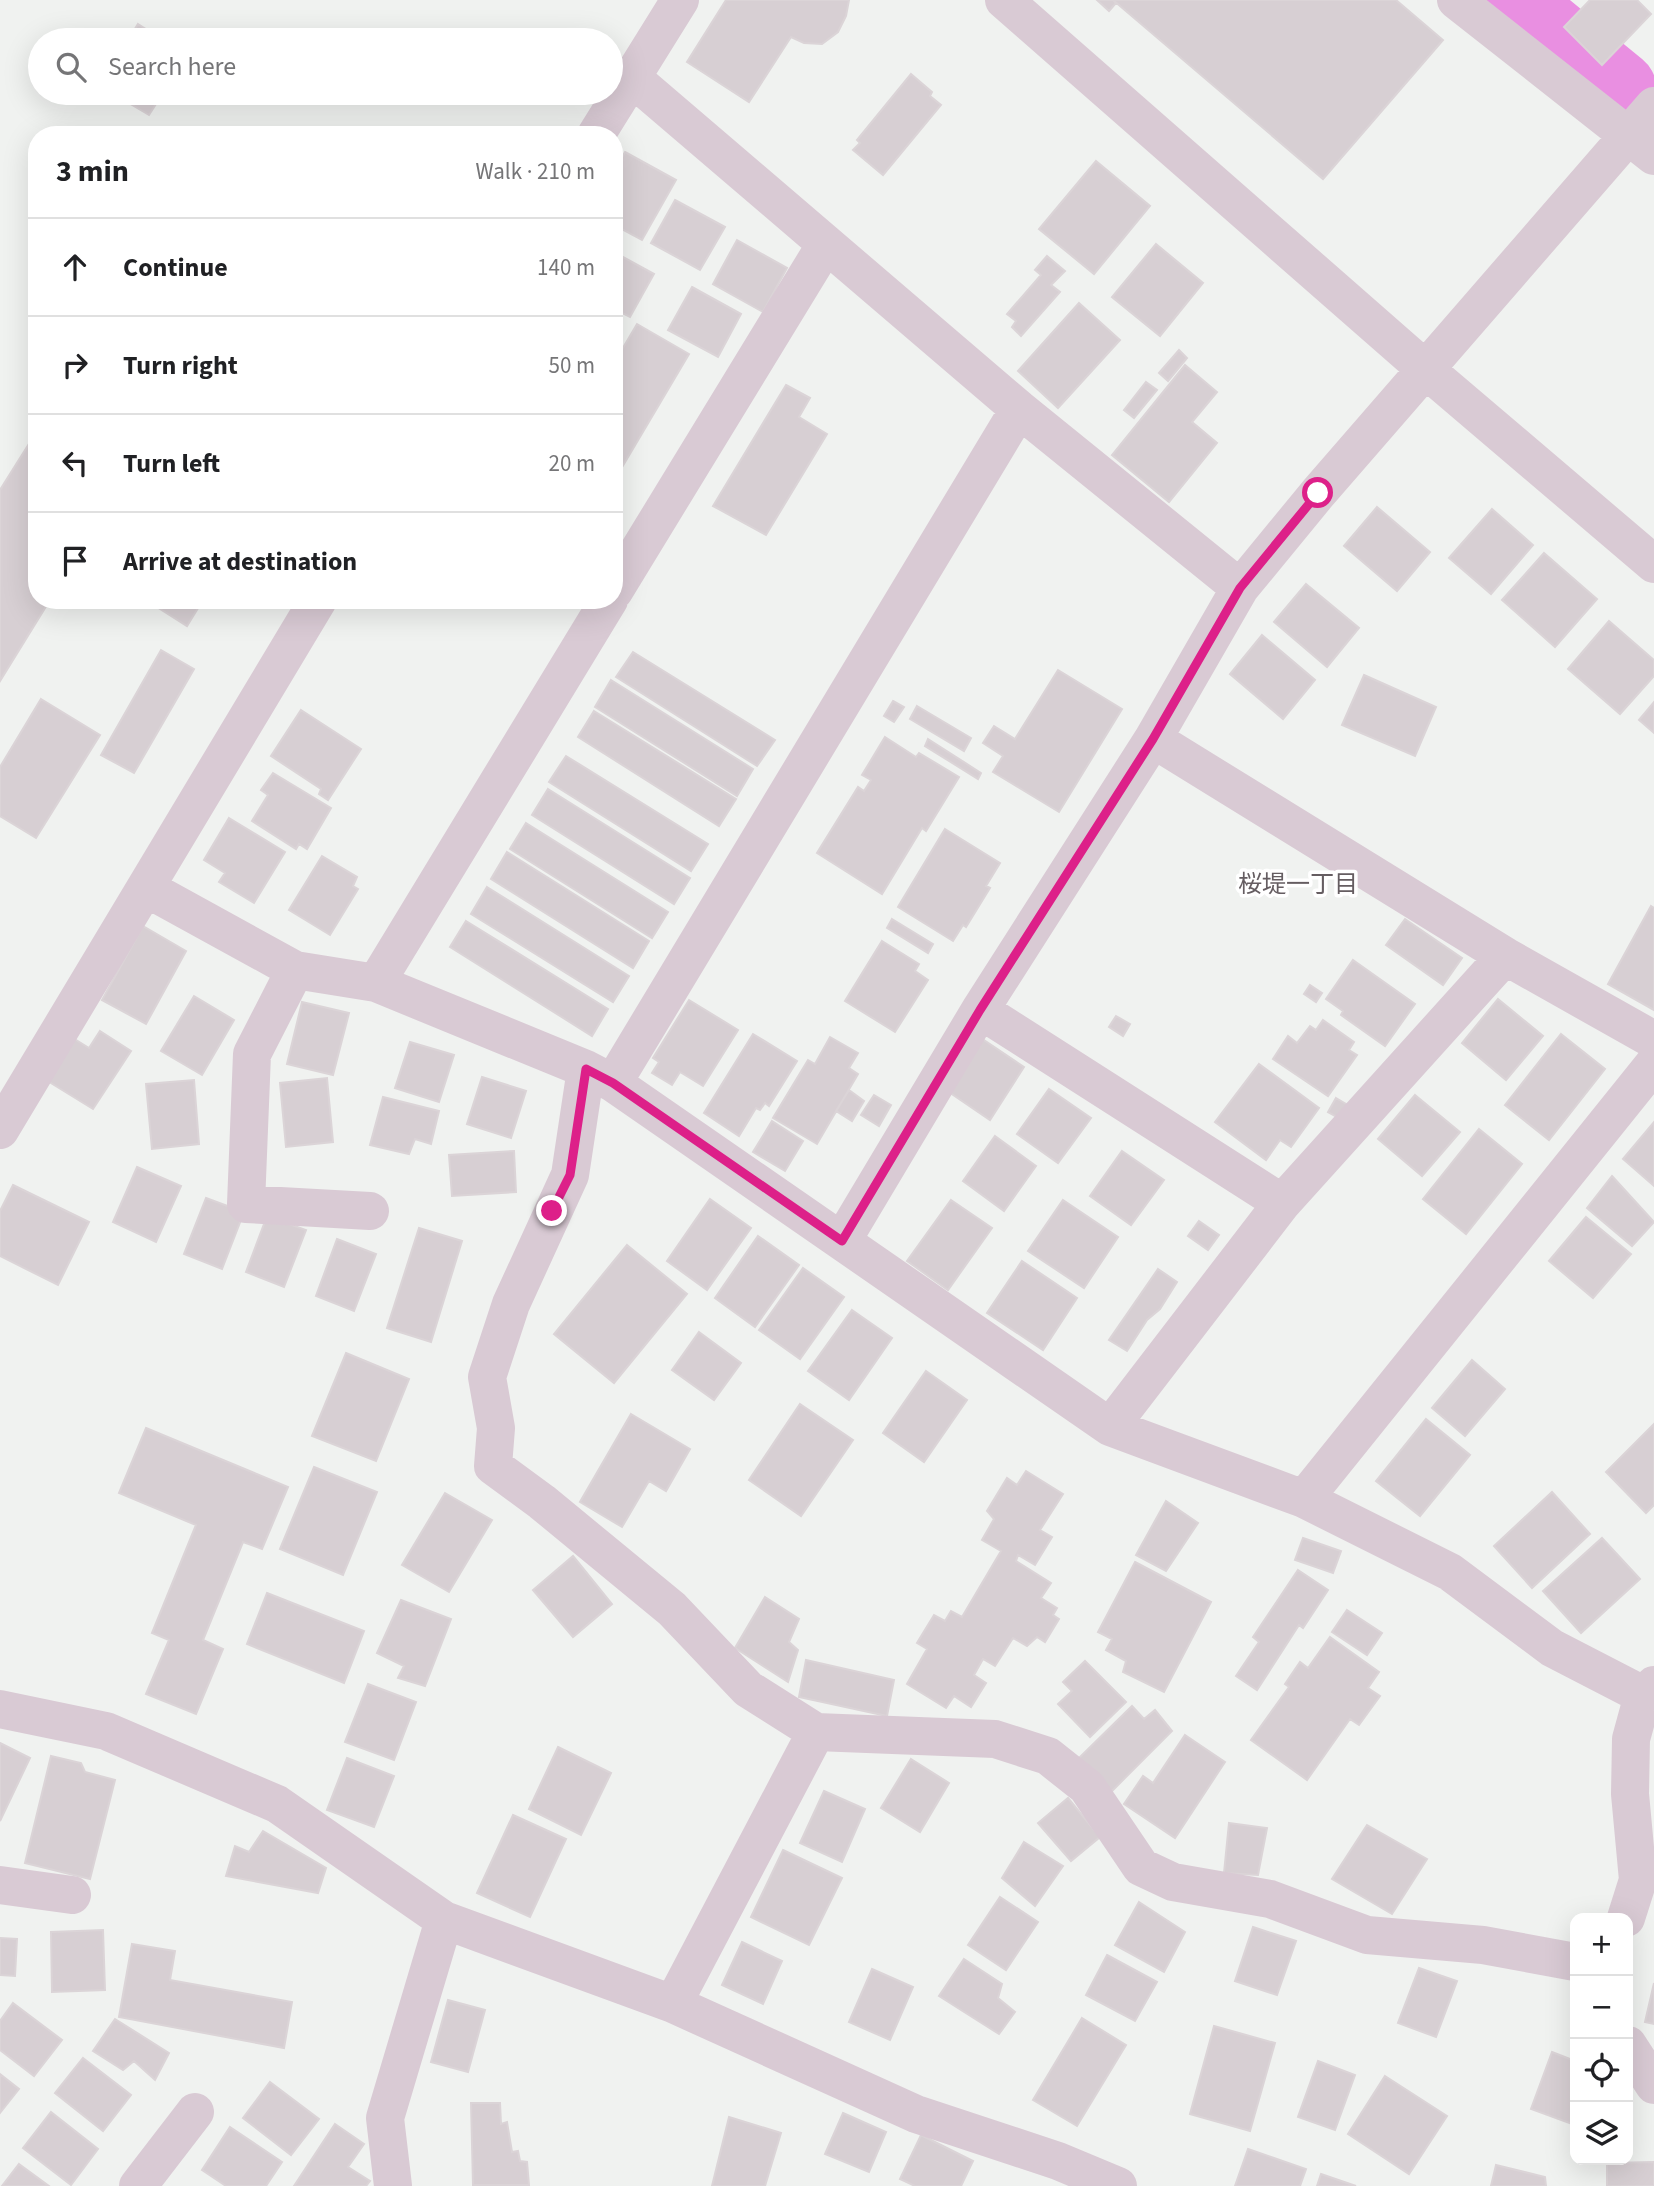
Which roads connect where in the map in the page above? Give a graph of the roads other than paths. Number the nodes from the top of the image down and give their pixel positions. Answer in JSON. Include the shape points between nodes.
{"nodes":[{"id":1,"x":680,"y":0,"type":"edge"},
{"id":2,"x":1004,"y":0,"type":"edge"},
{"id":3,"x":1456,"y":0,"type":"edge"},
{"id":4,"x":631,"y":76,"type":"junction"},
{"id":5,"x":623,"y":89,"type":"edge"},
{"id":6,"x":614,"y":105,"type":"edge"},
{"id":7,"x":1654,"y":106,"type":"edge"},
{"id":8,"x":601,"y":126,"type":"edge"},
{"id":9,"x":1641,"y":145,"type":"edge"},
{"id":10,"x":826,"y":244,"type":"junction"},
{"id":11,"x":1425,"y":369,"type":"junction"},
{"id":12,"x":1019,"y":409,"type":"junction"},
{"id":13,"x":1654,"y":564,"type":"edge"},
{"id":14,"x":623,"y":576,"type":"edge"},
{"id":15,"x":1240,"y":588,"type":"junction"},
{"id":16,"x":313,"y":609,"type":"edge"},
{"id":17,"x":604,"y":609,"type":"edge"},
{"id":18,"x":1153,"y":739,"type":"junction"},
{"id":19,"x":146,"y":888,"type":"junction"},
{"id":20,"x":1505,"y":956,"type":"junction"},
{"id":21,"x":295,"y":970,"type":"junction"},
{"id":22,"x":376,"y":983,"type":"junction"},
{"id":23,"x":980,"y":1010,"type":"junction"},
{"id":24,"x":1654,"y":1040,"type":"edge"},
{"id":25,"x":1654,"y":1064,"type":"edge"},
{"id":26,"x":600,"y":1076,"type":"junction"},
{"id":27,"x":0,"y":1130,"type":"edge"},
{"id":28,"x":1282,"y":1203,"type":"junction"},
{"id":29,"x":370,"y":1211,"type":"dead end"},
{"id":30,"x":842,"y":1241,"type":"junction"},
{"id":31,"x":1110,"y":1427,"type":"junction"},
{"id":32,"x":1304,"y":1499,"type":"junction"},
{"id":33,"x":1648,"y":1690,"type":"edge"},
{"id":34,"x":0,"y":1709,"type":"edge"},
{"id":35,"x":816,"y":1732,"type":"junction"},
{"id":36,"x":1646,"y":1883,"type":"edge"},
{"id":37,"x":0,"y":1885,"type":"edge"},
{"id":38,"x":72,"y":1895,"type":"dead end"},
{"id":39,"x":1629,"y":1913,"type":"edge"},
{"id":40,"x":444,"y":1920,"type":"junction"},
{"id":41,"x":1570,"y":1961,"type":"edge"},
{"id":42,"x":673,"y":2004,"type":"junction"},
{"id":43,"x":1633,"y":2053,"type":"edge"},
{"id":44,"x":1654,"y":2085,"type":"edge"},
{"id":45,"x":195,"y":2112,"type":"dead end"},
{"id":46,"x":138,"y":2186,"type":"edge"},
{"id":47,"x":393,"y":2186,"type":"edge"},
{"id":48,"x":1118,"y":2186,"type":"edge"}],
"edges":[{"from":1,"to":4,"type":"street"},
{"from":2,"to":11,"type":"street"},
{"from":3,"to":9,"type":"street"},
{"from":4,"to":5,"type":"street"},
{"from":4,"to":10,"type":"street"},
{"from":6,"to":8,"type":"street"},
{"from":7,"to":9,"type":"street"},
{"from":9,"to":11,"type":"street"},
{"from":10,"to":12,"type":"street"},
{"from":10,"to":14,"type":"street"},
{"from":11,"to":13,"type":"street"},
{"from":11,"to":15,"type":"street"},
{"from":12,"to":15,"type":"street"},
{"from":12,"to":26,"type":"street"},
{"from":15,"to":18,"type":"street"},
{"from":16,"to":19,"type":"street"},
{"from":17,"to":22,"type":"street"},
{"from":18,"to":20,"type":"street"},
{"from":18,"to":23,"type":"street"},
{"from":19,"to":21,"type":"street"},
{"from":19,"to":27,"type":"street"},
{"from":20,"to":24,"type":"street"},
{"from":20,"to":28,"type":"street"},
{"from":21,"to":22,"type":"street"},
{"from":21,"to":29,"type":"street","via":[[252,1054],[246,1204]]},
{"from":22,"to":26,"type":"street"},
{"from":23,"to":28,"type":"street"},
{"from":23,"to":30,"type":"street"},
{"from":25,"to":32,"type":"street"},
{"from":26,"to":30,"type":"street"},
{"from":26,"to":35,"type":"street","via":[[570,1175],[511,1304],[487,1377],[496,1428],[494,1466],[671,1609],[748,1689]]},
{"from":28,"to":31,"type":"street"},
{"from":30,"to":31,"type":"street"},
{"from":31,"to":32,"type":"street"},
{"from":32,"to":33,"type":"street","via":[[1450,1572],[1552,1648]]},
{"from":33,"to":36,"type":"street","via":[[1631,1738],[1630,1794]]},
{"from":34,"to":40,"type":"street","via":[[106,1731],[277,1804]]},
{"from":35,"to":41,"type":"street","via":[[995,1739],[1048,1756],[1087,1787],[1141,1867],[1173,1882],[1270,1899],[1367,1935],[1483,1945]]},
{"from":35,"to":42,"type":"street"},
{"from":36,"to":39,"type":"street"},
{"from":37,"to":38,"type":"street"},
{"from":40,"to":42,"type":"street"},
{"from":40,"to":47,"type":"street","via":[[385,2118]]},
{"from":42,"to":48,"type":"street","via":[[916,2115],[1058,2161]]},
{"from":43,"to":44,"type":"street"},
{"from":45,"to":46,"type":"street"}]}
